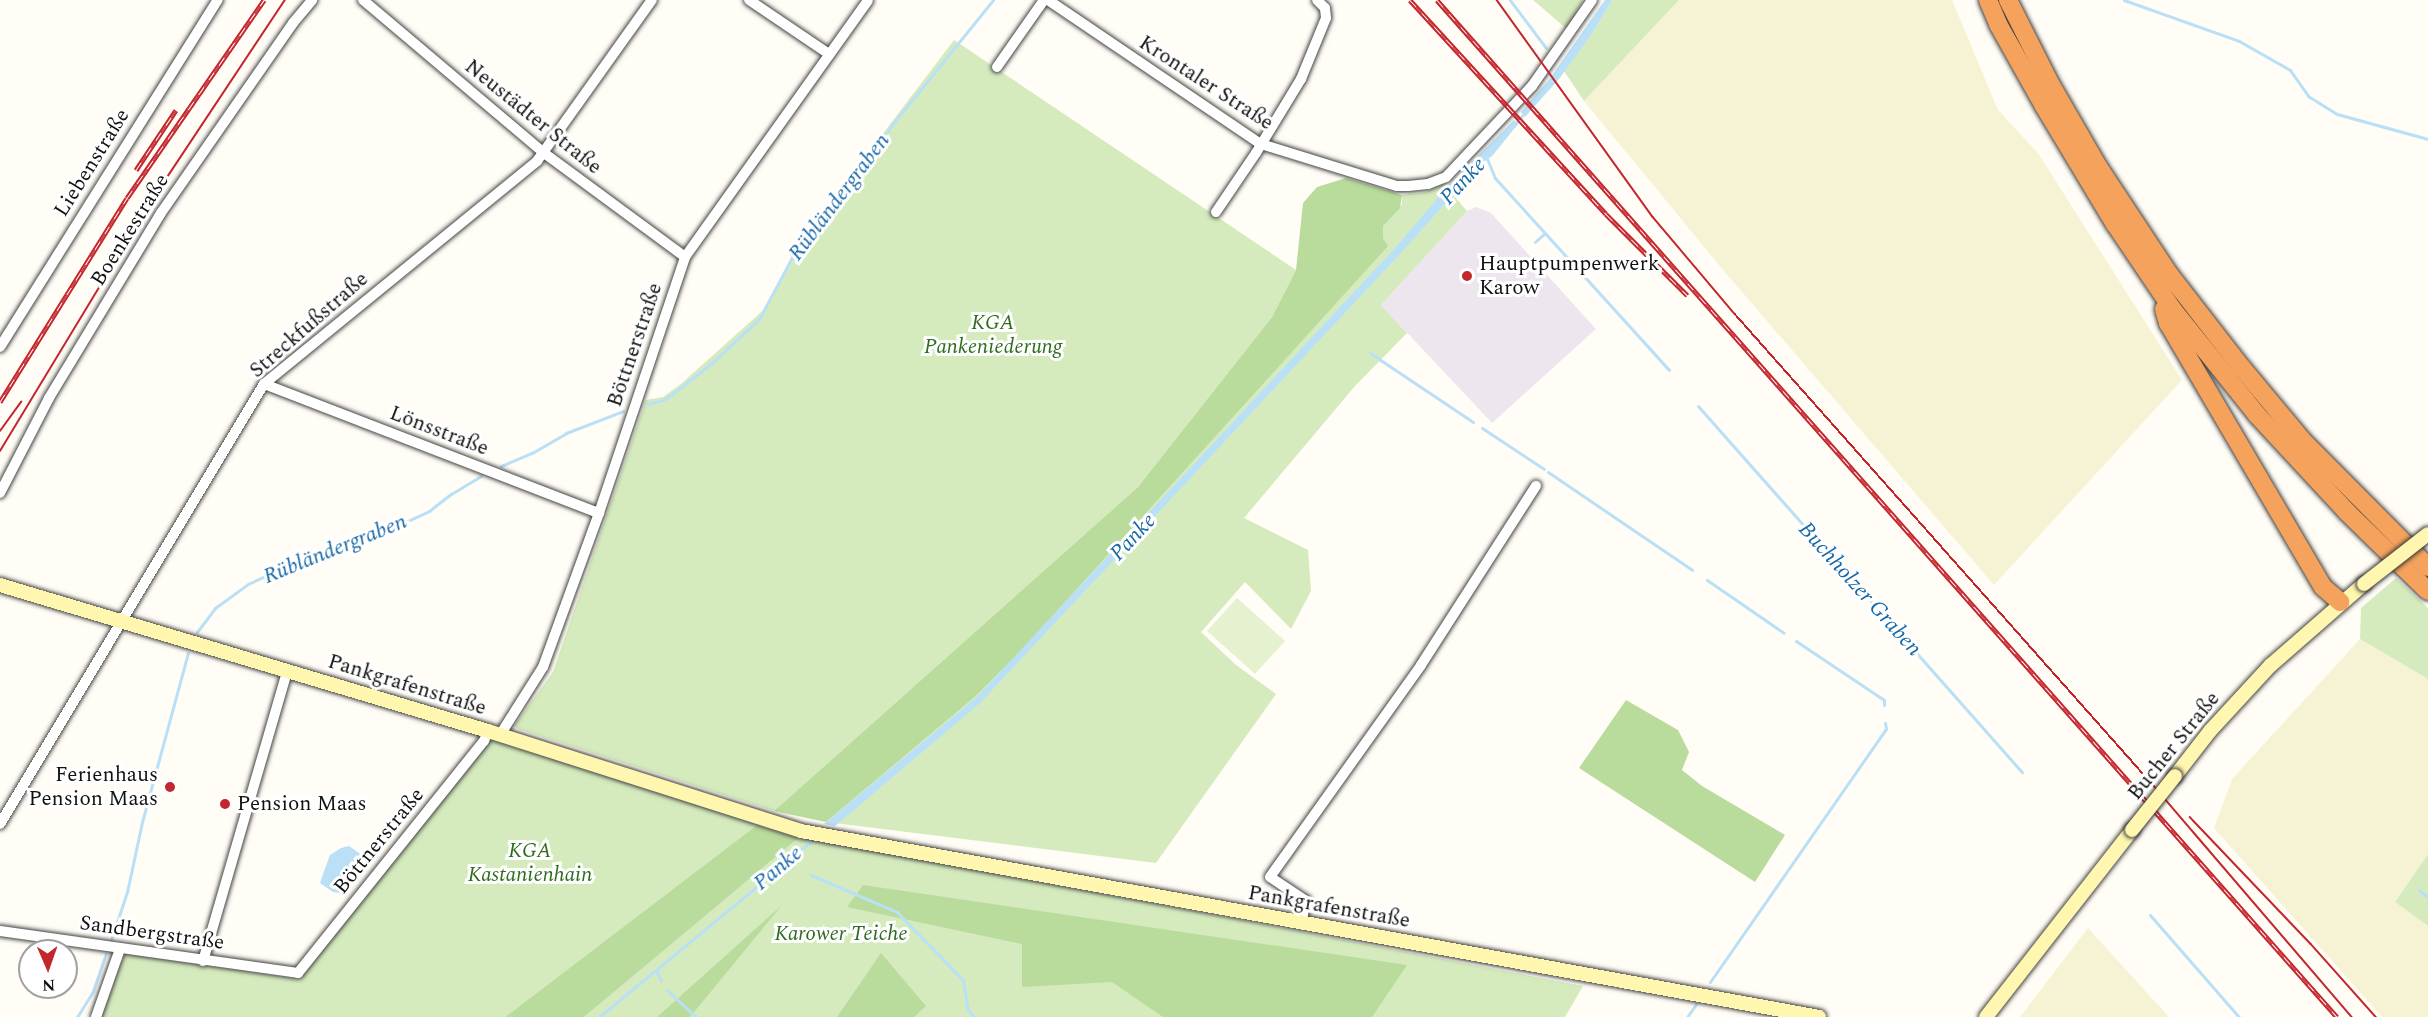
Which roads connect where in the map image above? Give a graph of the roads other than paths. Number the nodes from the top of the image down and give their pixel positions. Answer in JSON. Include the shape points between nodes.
{"nodes":[{"id":1,"x":218,"y":0,"type":"edge"},
{"id":2,"x":312,"y":0,"type":"edge"},
{"id":3,"x":363,"y":0,"type":"edge"},
{"id":4,"x":652,"y":0,"type":"edge"},
{"id":5,"x":750,"y":0,"type":"edge"},
{"id":6,"x":868,"y":0,"type":"edge"},
{"id":7,"x":1046,"y":0,"type":"edge"},
{"id":8,"x":1592,"y":0,"type":"edge"},
{"id":9,"x":1988,"y":0,"type":"edge"},
{"id":10,"x":2008,"y":0,"type":"edge"},
{"id":11,"x":1321,"y":4,"type":"edge"},
{"id":12,"x":829,"y":54,"type":"junction"},
{"id":13,"x":997,"y":67,"type":"dead end"},
{"id":14,"x":1261,"y":144,"type":"junction"},
{"id":15,"x":544,"y":153,"type":"junction"},
{"id":16,"x":1216,"y":212,"type":"dead end"},
{"id":17,"x":685,"y":257,"type":"junction"},
{"id":18,"x":2157,"y":287,"type":"junction"},
{"id":19,"x":0,"y":347,"type":"edge"},
{"id":20,"x":264,"y":384,"type":"junction"},
{"id":21,"x":1536,"y":486,"type":"dead end"},
{"id":22,"x":0,"y":493,"type":"edge"},
{"id":23,"x":599,"y":513,"type":"junction"},
{"id":24,"x":2428,"y":534,"type":"edge"},
{"id":25,"x":2428,"y":567,"type":"edge"},
{"id":26,"x":0,"y":585,"type":"edge"},
{"id":27,"x":2428,"y":591,"type":"edge"},
{"id":28,"x":2340,"y":602,"type":"junction"},
{"id":29,"x":122,"y":622,"type":"junction"},
{"id":30,"x":287,"y":671,"type":"junction"},
{"id":31,"x":494,"y":733,"type":"junction"},
{"id":32,"x":0,"y":825,"type":"edge"},
{"id":33,"x":1301,"y":923,"type":"junction"},
{"id":34,"x":0,"y":931,"type":"edge"},
{"id":35,"x":120,"y":949,"type":"junction"},
{"id":36,"x":203,"y":961,"type":"junction"},
{"id":37,"x":298,"y":973,"type":"joint"},
{"id":38,"x":96,"y":1017,"type":"edge"},
{"id":39,"x":1819,"y":1017,"type":"edge"},
{"id":40,"x":1986,"y":1017,"type":"edge"}],
"edges":[{"from":1,"to":19,"type":"street","name":"Liebenstraße"},
{"from":2,"to":22,"type":"street","name":"Boenkestraße","via":[[161,213],[49,398]]},
{"from":3,"to":15,"type":"street","name":"Neustädter Straße"},
{"from":4,"to":15,"type":"street","name":"Streckfußstraße"},
{"from":5,"to":12,"type":"street"},
{"from":6,"to":12,"type":"street","name":"Böttnerstraße"},
{"from":7,"to":13,"type":"street"},
{"from":7,"to":14,"type":"street","name":"Krontaler Straße"},
{"from":8,"to":14,"type":"street","name":"Krontaler Straße","via":[[1532,86],[1446,177],[1428,184],[1397,186]]},
{"from":9,"to":18,"type":"highway","via":[[2044,106]]},
{"from":10,"to":25,"type":"highway","via":[[2051,85],[2169,274],[2302,440]]},
{"from":11,"to":14,"type":"street","via":[[1324,26],[1301,79]]},
{"from":12,"to":17,"type":"street","name":"Böttnerstraße"},
{"from":14,"to":16,"type":"street"},
{"from":15,"to":17,"type":"street","name":"Neustädter Straße"},
{"from":15,"to":20,"type":"street","name":"Streckfußstraße"},
{"from":17,"to":23,"type":"street","name":"Böttnerstraße"},
{"from":18,"to":27,"type":"highway","via":[[2257,415],[2347,512]]},
{"from":18,"to":28,"type":"highway","via":[[2168,322],[2323,587]]},
{"from":20,"to":23,"type":"street","name":"Lönsstraße"},
{"from":20,"to":29,"type":"street","name":"Streckfußstraße"},
{"from":21,"to":33,"type":"street","via":[[1421,665],[1270,877],[1306,901]]},
{"from":23,"to":31,"type":"street","name":"Böttnerstraße","via":[[543,667]]},
{"from":24,"to":28,"type":"main road","name":"Bucher Straße","bridge":true},
{"from":26,"to":29,"type":"main road","name":"Pankgrafenstraße"},
{"from":28,"to":40,"type":"main road","name":"Bucher Straße","bridge":true,"via":[[2271,665],[2210,731]]},
{"from":29,"to":30,"type":"main road","name":"Pankgrafenstraße"},
{"from":29,"to":32,"type":"street","name":"Streckfußstraße"},
{"from":30,"to":31,"type":"main road","name":"Pankgrafenstraße"},
{"from":30,"to":36,"type":"street"},
{"from":31,"to":33,"type":"main road","name":"Pankgrafenstraße","via":[[801,831]]},
{"from":31,"to":37,"type":"street","name":"Böttnerstraße"},
{"from":33,"to":39,"type":"main road","name":"Pankgrafenstraße"},
{"from":34,"to":35,"type":"street","name":"Sandbergstraße"},
{"from":35,"to":36,"type":"street","name":"Sandbergstraße"},
{"from":35,"to":38,"type":"street"},
{"from":36,"to":37,"type":"street","name":"Sandbergstraße"}]}
